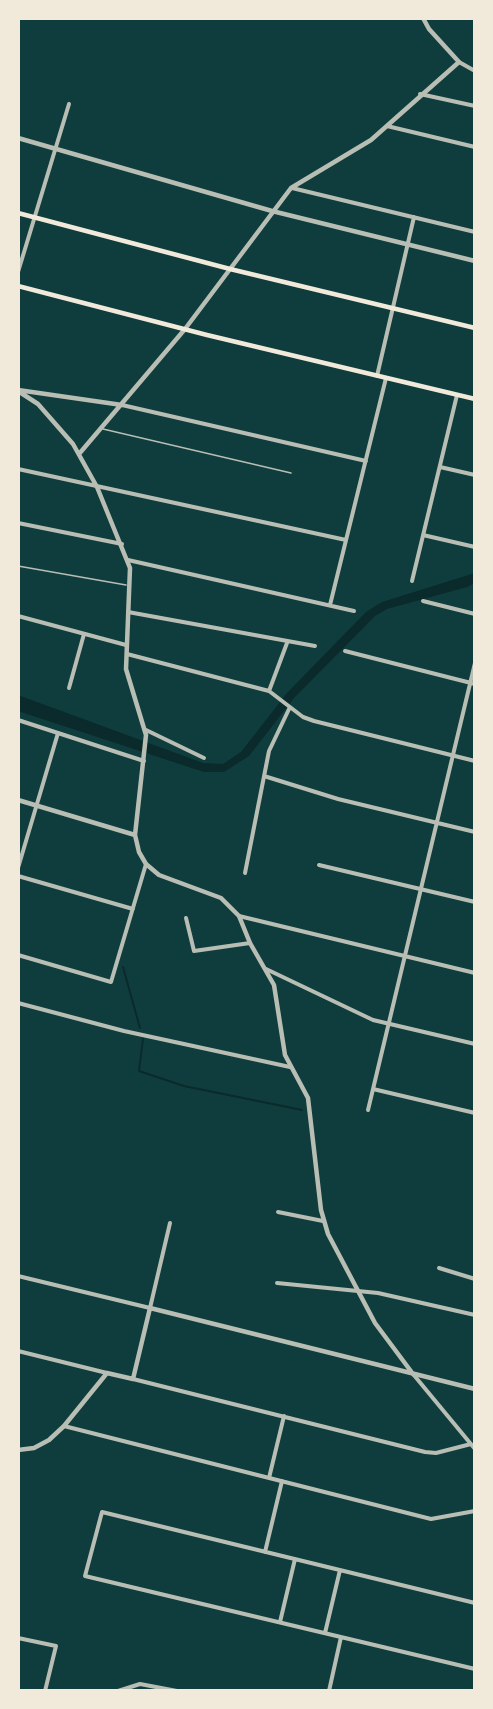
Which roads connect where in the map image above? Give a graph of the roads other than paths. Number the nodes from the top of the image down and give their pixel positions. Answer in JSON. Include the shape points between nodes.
{"nodes":[{"id":1,"x":423,"y":18,"type":"edge"},
{"id":2,"x":459,"y":62,"type":"junction"},
{"id":3,"x":475,"y":71,"type":"edge"},
{"id":4,"x":420,"y":94,"type":"junction"},
{"id":5,"x":69,"y":104,"type":"dead end"},
{"id":6,"x":475,"y":106,"type":"edge"},
{"id":7,"x":386,"y":126,"type":"junction"},
{"id":8,"x":18,"y":138,"type":"edge"},
{"id":9,"x":475,"y":147,"type":"edge"},
{"id":10,"x":54,"y":148,"type":"junction"},
{"id":11,"x":291,"y":188,"type":"junction"},
{"id":12,"x":272,"y":211,"type":"junction"},
{"id":13,"x":18,"y":213,"type":"edge"},
{"id":14,"x":414,"y":217,"type":"junction"},
{"id":15,"x":34,"y":218,"type":"junction"},
{"id":16,"x":475,"y":232,"type":"edge"},
{"id":17,"x":408,"y":245,"type":"junction"},
{"id":18,"x":475,"y":261,"type":"edge"},
{"id":19,"x":230,"y":269,"type":"junction"},
{"id":20,"x":18,"y":272,"type":"edge"},
{"id":21,"x":18,"y":285,"type":"edge"},
{"id":22,"x":393,"y":309,"type":"junction"},
{"id":23,"x":475,"y":328,"type":"edge"},
{"id":24,"x":185,"y":329,"type":"junction"},
{"id":25,"x":377,"y":376,"type":"junction"},
{"id":26,"x":386,"y":378,"type":"junction"},
{"id":27,"x":18,"y":390,"type":"edge"},
{"id":28,"x":458,"y":395,"type":"junction"},
{"id":29,"x":475,"y":399,"type":"edge"},
{"id":30,"x":122,"y":405,"type":"junction"},
{"id":31,"x":102,"y":429,"type":"junction"},
{"id":32,"x":79,"y":454,"type":"junction"},
{"id":33,"x":366,"y":462,"type":"junction"},
{"id":34,"x":440,"y":467,"type":"junction"},
{"id":35,"x":18,"y":469,"type":"edge"},
{"id":36,"x":291,"y":473,"type":"dead end"},
{"id":37,"x":475,"y":475,"type":"edge"},
{"id":38,"x":97,"y":487,"type":"junction"},
{"id":39,"x":18,"y":522,"type":"edge"},
{"id":40,"x":423,"y":535,"type":"junction"},
{"id":41,"x":346,"y":540,"type":"junction"},
{"id":42,"x":122,"y":544,"type":"junction"},
{"id":43,"x":475,"y":547,"type":"edge"},
{"id":44,"x":128,"y":560,"type":"junction"},
{"id":45,"x":18,"y":566,"type":"edge"},
{"id":46,"x":412,"y":581,"type":"dead end"},
{"id":47,"x":131,"y":586,"type":"junction"},
{"id":48,"x":423,"y":601,"type":"dead end"},
{"id":49,"x":330,"y":605,"type":"junction"},
{"id":50,"x":354,"y":610,"type":"dead end"},
{"id":51,"x":128,"y":612,"type":"junction"},
{"id":52,"x":475,"y":614,"type":"edge"},
{"id":53,"x":18,"y":616,"type":"edge"},
{"id":54,"x":84,"y":634,"type":"junction"},
{"id":55,"x":287,"y":643,"type":"junction"},
{"id":56,"x":126,"y":645,"type":"junction"},
{"id":57,"x":315,"y":646,"type":"dead end"},
{"id":58,"x":345,"y":651,"type":"dead end"},
{"id":59,"x":126,"y":654,"type":"junction"},
{"id":60,"x":475,"y":663,"type":"edge"},
{"id":61,"x":473,"y":683,"type":"edge"},
{"id":62,"x":69,"y":688,"type":"dead end"},
{"id":63,"x":269,"y":691,"type":"junction"},
{"id":64,"x":289,"y":706,"type":"junction"},
{"id":65,"x":18,"y":720,"type":"edge"},
{"id":66,"x":146,"y":730,"type":"junction"},
{"id":67,"x":58,"y":733,"type":"junction"},
{"id":68,"x":453,"y":755,"type":"junction"},
{"id":69,"x":144,"y":758,"type":"junction"},
{"id":70,"x":204,"y":758,"type":"dead end"},
{"id":71,"x":475,"y":761,"type":"edge"},
{"id":72,"x":264,"y":776,"type":"junction"},
{"id":73,"x":18,"y":800,"type":"edge"},
{"id":74,"x":36,"y":805,"type":"junction"},
{"id":75,"x":437,"y":823,"type":"junction"},
{"id":76,"x":475,"y":832,"type":"edge"},
{"id":77,"x":135,"y":835,"type":"junction"},
{"id":78,"x":146,"y":864,"type":"junction"},
{"id":79,"x":319,"y":865,"type":"dead end"},
{"id":80,"x":18,"y":868,"type":"edge"},
{"id":81,"x":245,"y":873,"type":"dead end"},
{"id":82,"x":18,"y":876,"type":"edge"},
{"id":83,"x":421,"y":889,"type":"junction"},
{"id":84,"x":475,"y":902,"type":"edge"},
{"id":85,"x":132,"y":909,"type":"junction"},
{"id":86,"x":239,"y":916,"type":"junction"},
{"id":87,"x":186,"y":918,"type":"dead end"},
{"id":88,"x":250,"y":943,"type":"junction"},
{"id":89,"x":18,"y":954,"type":"edge"},
{"id":90,"x":405,"y":956,"type":"junction"},
{"id":91,"x":266,"y":969,"type":"junction"},
{"id":92,"x":475,"y":973,"type":"edge"},
{"id":93,"x":18,"y":1003,"type":"edge"},
{"id":94,"x":388,"y":1024,"type":"junction"},
{"id":95,"x":475,"y":1044,"type":"edge"},
{"id":96,"x":290,"y":1067,"type":"junction"},
{"id":97,"x":373,"y":1089,"type":"junction"},
{"id":98,"x":368,"y":1110,"type":"dead end"},
{"id":99,"x":475,"y":1113,"type":"edge"},
{"id":100,"x":278,"y":1212,"type":"dead end"},
{"id":101,"x":323,"y":1221,"type":"junction"},
{"id":102,"x":170,"y":1223,"type":"dead end"},
{"id":103,"x":439,"y":1268,"type":"dead end"},
{"id":104,"x":18,"y":1276,"type":"edge"},
{"id":105,"x":475,"y":1279,"type":"edge"},
{"id":106,"x":277,"y":1283,"type":"dead end"},
{"id":107,"x":357,"y":1291,"type":"junction"},
{"id":108,"x":150,"y":1308,"type":"junction"},
{"id":109,"x":475,"y":1315,"type":"edge"},
{"id":110,"x":18,"y":1351,"type":"edge"},
{"id":111,"x":107,"y":1373,"type":"junction"},
{"id":112,"x":413,"y":1374,"type":"junction"},
{"id":113,"x":133,"y":1379,"type":"junction"},
{"id":114,"x":475,"y":1389,"type":"edge"},
{"id":115,"x":284,"y":1416,"type":"junction"},
{"id":116,"x":64,"y":1426,"type":"junction"},
{"id":117,"x":471,"y":1444,"type":"junction"},
{"id":118,"x":475,"y":1449,"type":"edge"},
{"id":119,"x":18,"y":1450,"type":"edge"},
{"id":120,"x":269,"y":1478,"type":"junction"},
{"id":121,"x":282,"y":1481,"type":"junction"},
{"id":122,"x":475,"y":1511,"type":"edge"},
{"id":123,"x":265,"y":1552,"type":"junction"},
{"id":124,"x":295,"y":1559,"type":"junction"},
{"id":125,"x":340,"y":1570,"type":"junction"},
{"id":126,"x":475,"y":1603,"type":"edge"},
{"id":127,"x":279,"y":1622,"type":"junction"},
{"id":128,"x":325,"y":1633,"type":"junction"},
{"id":129,"x":341,"y":1637,"type":"junction"},
{"id":130,"x":18,"y":1638,"type":"edge"},
{"id":131,"x":475,"y":1669,"type":"edge"},
{"id":132,"x":45,"y":1691,"type":"edge"},
{"id":133,"x":118,"y":1691,"type":"edge"},
{"id":134,"x":177,"y":1691,"type":"edge"},
{"id":135,"x":329,"y":1691,"type":"edge"}],
"edges":[{"from":1,"to":2,"type":"street"},
{"from":2,"to":3,"type":"street"},
{"from":2,"to":4,"type":"street"},
{"from":4,"to":6,"type":"street"},
{"from":4,"to":7,"type":"street"},
{"from":5,"to":10,"type":"street"},
{"from":7,"to":9,"type":"street"},
{"from":7,"to":11,"type":"street","via":[[354,151]]},
{"from":8,"to":10,"type":"street"},
{"from":10,"to":12,"type":"street"},
{"from":10,"to":15,"type":"street"},
{"from":11,"to":12,"type":"street"},
{"from":11,"to":14,"type":"street"},
{"from":12,"to":17,"type":"street"},
{"from":12,"to":19,"type":"street"},
{"from":13,"to":15,"type":"main road"},
{"from":14,"to":16,"type":"street"},
{"from":14,"to":17,"type":"street"},
{"from":15,"to":19,"type":"main road"},
{"from":15,"to":20,"type":"street"},
{"from":17,"to":18,"type":"street"},
{"from":17,"to":22,"type":"street"},
{"from":19,"to":22,"type":"main road"},
{"from":19,"to":24,"type":"street"},
{"from":21,"to":24,"type":"main road"},
{"from":22,"to":23,"type":"main road"},
{"from":22,"to":25,"type":"street"},
{"from":24,"to":25,"type":"main road"},
{"from":24,"to":30,"type":"street"},
{"from":25,"to":26,"type":"main road"},
{"from":26,"to":28,"type":"main road"},
{"from":26,"to":33,"type":"street"},
{"from":27,"to":30,"type":"street"},
{"from":27,"to":32,"type":"street","via":[[43,409]]},
{"from":28,"to":29,"type":"main road"},
{"from":28,"to":34,"type":"street"},
{"from":30,"to":31,"type":"street"},
{"from":30,"to":33,"type":"street"},
{"from":31,"to":32,"type":"street"},
{"from":31,"to":36,"type":"lane"},
{"from":32,"to":38,"type":"street"},
{"from":33,"to":41,"type":"street"},
{"from":34,"to":37,"type":"street"},
{"from":34,"to":40,"type":"street"},
{"from":35,"to":38,"type":"street"},
{"from":38,"to":41,"type":"street"},
{"from":38,"to":42,"type":"street"},
{"from":39,"to":42,"type":"street"},
{"from":40,"to":43,"type":"street"},
{"from":40,"to":46,"type":"street"},
{"from":41,"to":49,"type":"street"},
{"from":42,"to":44,"type":"street"},
{"from":44,"to":47,"type":"street"},
{"from":44,"to":49,"type":"street"},
{"from":45,"to":47,"type":"lane"},
{"from":47,"to":51,"type":"street"},
{"from":48,"to":52,"type":"street"},
{"from":49,"to":50,"type":"street"},
{"from":51,"to":55,"type":"street"},
{"from":51,"to":56,"type":"street"},
{"from":53,"to":54,"type":"street"},
{"from":54,"to":56,"type":"street"},
{"from":54,"to":62,"type":"street"},
{"from":55,"to":57,"type":"street"},
{"from":55,"to":63,"type":"street"},
{"from":56,"to":59,"type":"street"},
{"from":58,"to":61,"type":"street"},
{"from":59,"to":63,"type":"street"},
{"from":59,"to":66,"type":"street","via":[[127,675]]},
{"from":60,"to":61,"type":"street"},
{"from":61,"to":68,"type":"street"},
{"from":63,"to":64,"type":"street"},
{"from":64,"to":68,"type":"street","via":[[314,721]]},
{"from":64,"to":72,"type":"street","via":[[272,742]]},
{"from":65,"to":67,"type":"street"},
{"from":66,"to":69,"type":"street"},
{"from":66,"to":70,"type":"street"},
{"from":67,"to":69,"type":"street"},
{"from":67,"to":74,"type":"street"},
{"from":68,"to":71,"type":"street"},
{"from":68,"to":75,"type":"street"},
{"from":69,"to":77,"type":"street"},
{"from":72,"to":75,"type":"street","via":[[338,800]]},
{"from":72,"to":81,"type":"street"},
{"from":73,"to":74,"type":"street"},
{"from":74,"to":77,"type":"street"},
{"from":74,"to":80,"type":"street"},
{"from":75,"to":76,"type":"street"},
{"from":75,"to":83,"type":"street"},
{"from":77,"to":78,"type":"street"},
{"from":78,"to":85,"type":"street"},
{"from":78,"to":86,"type":"street","via":[[164,878],[221,898]]},
{"from":79,"to":83,"type":"street"},
{"from":82,"to":85,"type":"street"},
{"from":83,"to":84,"type":"street"},
{"from":83,"to":90,"type":"street"},
{"from":85,"to":89,"type":"street","via":[[111,982]]},
{"from":86,"to":88,"type":"street"},
{"from":86,"to":90,"type":"street"},
{"from":87,"to":88,"type":"street","via":[[194,951]]},
{"from":88,"to":91,"type":"street"},
{"from":90,"to":92,"type":"street"},
{"from":90,"to":94,"type":"street"},
{"from":91,"to":94,"type":"street","via":[[355,1013]]},
{"from":91,"to":96,"type":"street","via":[[279,1002],[283,1047]]},
{"from":93,"to":96,"type":"street"},
{"from":94,"to":95,"type":"street"},
{"from":94,"to":97,"type":"street"},
{"from":96,"to":101,"type":"street","via":[[308,1098]]},
{"from":97,"to":98,"type":"street"},
{"from":97,"to":99,"type":"street"},
{"from":100,"to":101,"type":"street"},
{"from":101,"to":107,"type":"street"},
{"from":102,"to":108,"type":"street"},
{"from":103,"to":105,"type":"street"},
{"from":104,"to":108,"type":"street"},
{"from":106,"to":107,"type":"street"},
{"from":107,"to":109,"type":"street"},
{"from":107,"to":112,"type":"street"},
{"from":108,"to":112,"type":"street"},
{"from":108,"to":113,"type":"street"},
{"from":110,"to":111,"type":"street"},
{"from":111,"to":113,"type":"street"},
{"from":111,"to":116,"type":"street"},
{"from":112,"to":114,"type":"street"},
{"from":112,"to":117,"type":"street"},
{"from":113,"to":115,"type":"street"},
{"from":115,"to":117,"type":"street","via":[[432,1453]]},
{"from":115,"to":120,"type":"street"},
{"from":116,"to":119,"type":"street","via":[[41,1445]]},
{"from":116,"to":120,"type":"street"},
{"from":117,"to":118,"type":"street"},
{"from":120,"to":121,"type":"street"},
{"from":121,"to":122,"type":"street","via":[[431,1519]]},
{"from":121,"to":123,"type":"street"},
{"from":123,"to":124,"type":"street"},
{"from":123,"to":127,"type":"street","via":[[102,1512],[85,1576]]},
{"from":124,"to":125,"type":"street"},
{"from":124,"to":127,"type":"street"},
{"from":125,"to":126,"type":"street"},
{"from":125,"to":128,"type":"street"},
{"from":127,"to":128,"type":"street"},
{"from":128,"to":129,"type":"street"},
{"from":129,"to":131,"type":"street"},
{"from":129,"to":135,"type":"street"},
{"from":130,"to":132,"type":"street","via":[[56,1646]]},
{"from":133,"to":134,"type":"street","via":[[140,1684]]}]}
